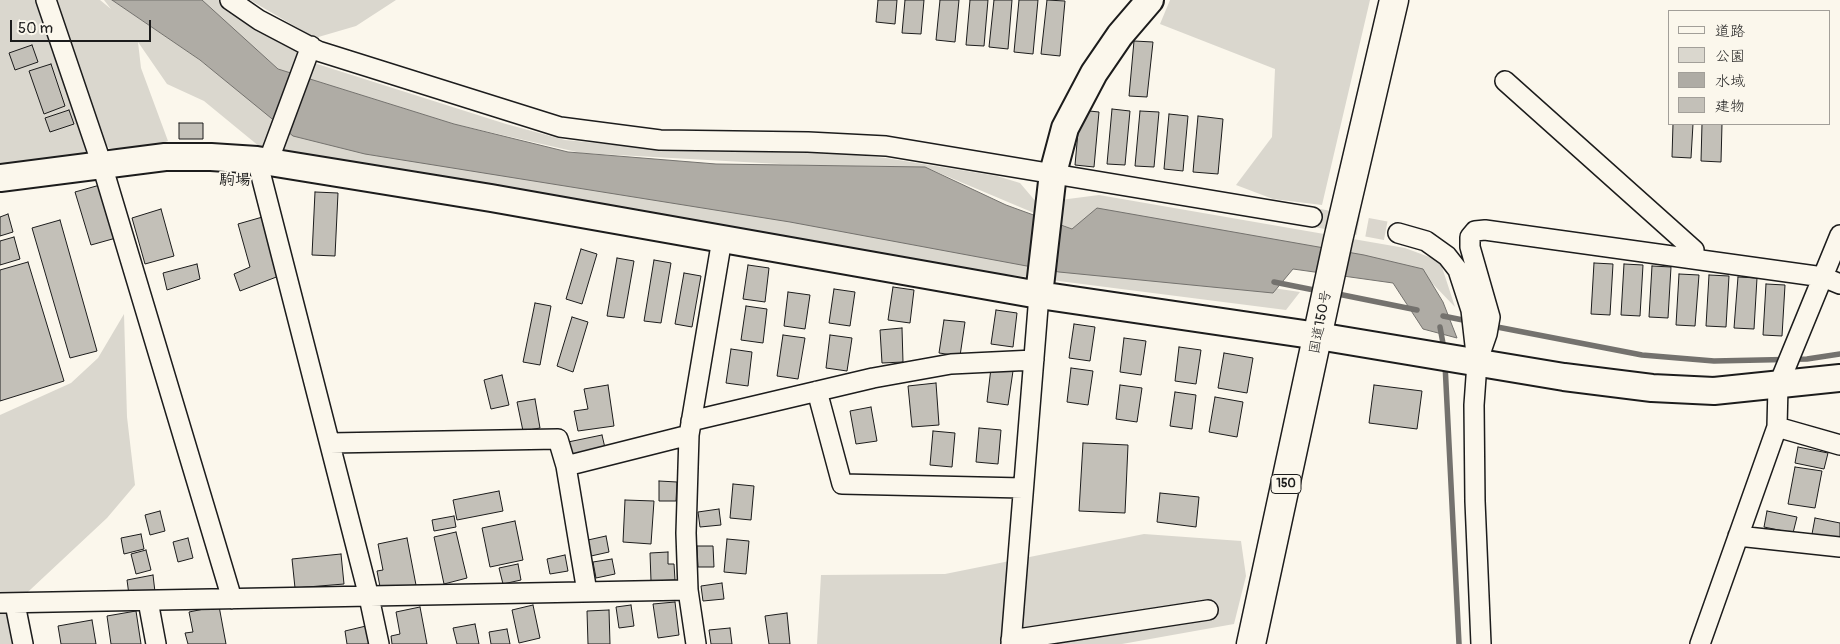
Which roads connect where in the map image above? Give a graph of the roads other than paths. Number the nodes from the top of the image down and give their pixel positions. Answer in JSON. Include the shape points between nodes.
{"nodes":[{"id":1,"x":46,"y":0,"type":"edge"},
{"id":2,"x":230,"y":0,"type":"edge"},
{"id":3,"x":1150,"y":0,"type":"edge"},
{"id":4,"x":1394,"y":0,"type":"edge"},
{"id":5,"x":311,"y":46,"type":"junction"},
{"id":6,"x":1505,"y":81,"type":"dead end"},
{"id":7,"x":267,"y":154,"type":"junction"},
{"id":8,"x":102,"y":165,"type":"junction"},
{"id":9,"x":1053,"y":173,"type":"junction"},
{"id":10,"x":0,"y":178,"type":"edge"},
{"id":11,"x":1312,"y":217,"type":"tunnel mouth"},
{"id":12,"x":1398,"y":233,"type":"tunnel mouth"},
{"id":13,"x":1840,"y":235,"type":"edge"},
{"id":14,"x":722,"y":239,"type":"junction"},
{"id":15,"x":1694,"y":259,"type":"junction"},
{"id":16,"x":1823,"y":277,"type":"junction"},
{"id":17,"x":1840,"y":284,"type":"edge"},
{"id":18,"x":1040,"y":287,"type":"junction"},
{"id":19,"x":1320,"y":330,"type":"junction"},
{"id":20,"x":1034,"y":360,"type":"junction"},
{"id":21,"x":1472,"y":362,"type":"junction"},
{"id":22,"x":1840,"y":378,"type":"edge"},
{"id":23,"x":1778,"y":386,"type":"junction"},
{"id":24,"x":817,"y":391,"type":"junction"},
{"id":25,"x":1777,"y":427,"type":"junction"},
{"id":26,"x":690,"y":428,"type":"junction"},
{"id":27,"x":330,"y":443,"type":"junction"},
{"id":28,"x":1840,"y":445,"type":"edge"},
{"id":29,"x":566,"y":466,"type":"junction"},
{"id":30,"x":1023,"y":488,"type":"junction"},
{"id":31,"x":1738,"y":536,"type":"junction"},
{"id":32,"x":1840,"y":547,"type":"edge"},
{"id":33,"x":688,"y":590,"type":"junction"},
{"id":34,"x":587,"y":592,"type":"junction"},
{"id":35,"x":369,"y":596,"type":"junction"},
{"id":36,"x":232,"y":599,"type":"junction"},
{"id":37,"x":148,"y":601,"type":"junction"},
{"id":38,"x":7,"y":603,"type":"edge"},
{"id":39,"x":1208,"y":610,"type":"dead end"},
{"id":40,"x":1011,"y":642,"type":"edge"},
{"id":41,"x":24,"y":644,"type":"edge"},
{"id":42,"x":156,"y":644,"type":"edge"},
{"id":43,"x":379,"y":644,"type":"edge"},
{"id":44,"x":696,"y":644,"type":"edge"},
{"id":45,"x":1251,"y":644,"type":"edge"},
{"id":46,"x":1481,"y":644,"type":"edge"},
{"id":47,"x":1700,"y":644,"type":"edge"}],
"edges":[{"from":1,"to":8,"type":"street"},
{"from":2,"to":5,"type":"street","via":[[259,20]]},
{"from":3,"to":9,"type":"street","via":[[1094,73],[1065,128]]},
{"from":4,"to":19,"type":"highway","name":"国道150号","number":"150"},
{"from":5,"to":7,"type":"street"},
{"from":5,"to":9,"type":"street","via":[[560,127],[660,140],[886,146]]},
{"from":6,"to":15,"type":"street","via":[[1694,250]]},
{"from":7,"to":8,"type":"street","via":[[165,157]]},
{"from":7,"to":14,"type":"street"},
{"from":7,"to":27,"type":"street"},
{"from":8,"to":10,"type":"street"},
{"from":8,"to":36,"type":"street"},
{"from":9,"to":11,"type":"street"},
{"from":9,"to":18,"type":"street"},
{"from":12,"to":21,"type":"street","via":[[1426,241],[1447,256],[1458,270],[1471,310]]},
{"from":13,"to":16,"type":"street"},
{"from":14,"to":18,"type":"street"},
{"from":14,"to":26,"type":"street"},
{"from":15,"to":16,"type":"street"},
{"from":15,"to":21,"type":"street","via":[[1475,231],[1470,237],[1470,247],[1490,317],[1487,334]]},
{"from":16,"to":17,"type":"street"},
{"from":16,"to":23,"type":"street"},
{"from":18,"to":19,"type":"street"},
{"from":18,"to":20,"type":"street"},
{"from":19,"to":21,"type":"street","via":[[1429,356]]},
{"from":19,"to":45,"type":"highway","name":"国道150号","number":"150"},
{"from":20,"to":24,"type":"street","via":[[951,364]]},
{"from":20,"to":30,"type":"street"},
{"from":21,"to":23,"type":"street","via":[[1652,388],[1714,391]]},
{"from":21,"to":46,"type":"street"},
{"from":22,"to":23,"type":"street"},
{"from":23,"to":25,"type":"street"},
{"from":24,"to":26,"type":"street"},
{"from":24,"to":30,"type":"street","via":[[842,484]]},
{"from":25,"to":28,"type":"street"},
{"from":25,"to":31,"type":"street"},
{"from":26,"to":29,"type":"street"},
{"from":26,"to":33,"type":"street","via":[[686,533]]},
{"from":27,"to":29,"type":"street","via":[[558,439]]},
{"from":27,"to":35,"type":"street"},
{"from":29,"to":34,"type":"street"},
{"from":30,"to":40,"type":"street"},
{"from":31,"to":32,"type":"street"},
{"from":31,"to":47,"type":"street"},
{"from":33,"to":34,"type":"street"},
{"from":33,"to":44,"type":"street"},
{"from":34,"to":35,"type":"street"},
{"from":35,"to":36,"type":"street"},
{"from":35,"to":43,"type":"street"},
{"from":36,"to":37,"type":"street"},
{"from":37,"to":38,"type":"street"},
{"from":37,"to":42,"type":"street"},
{"from":38,"to":41,"type":"street"},
{"from":39,"to":40,"type":"street"}]}
